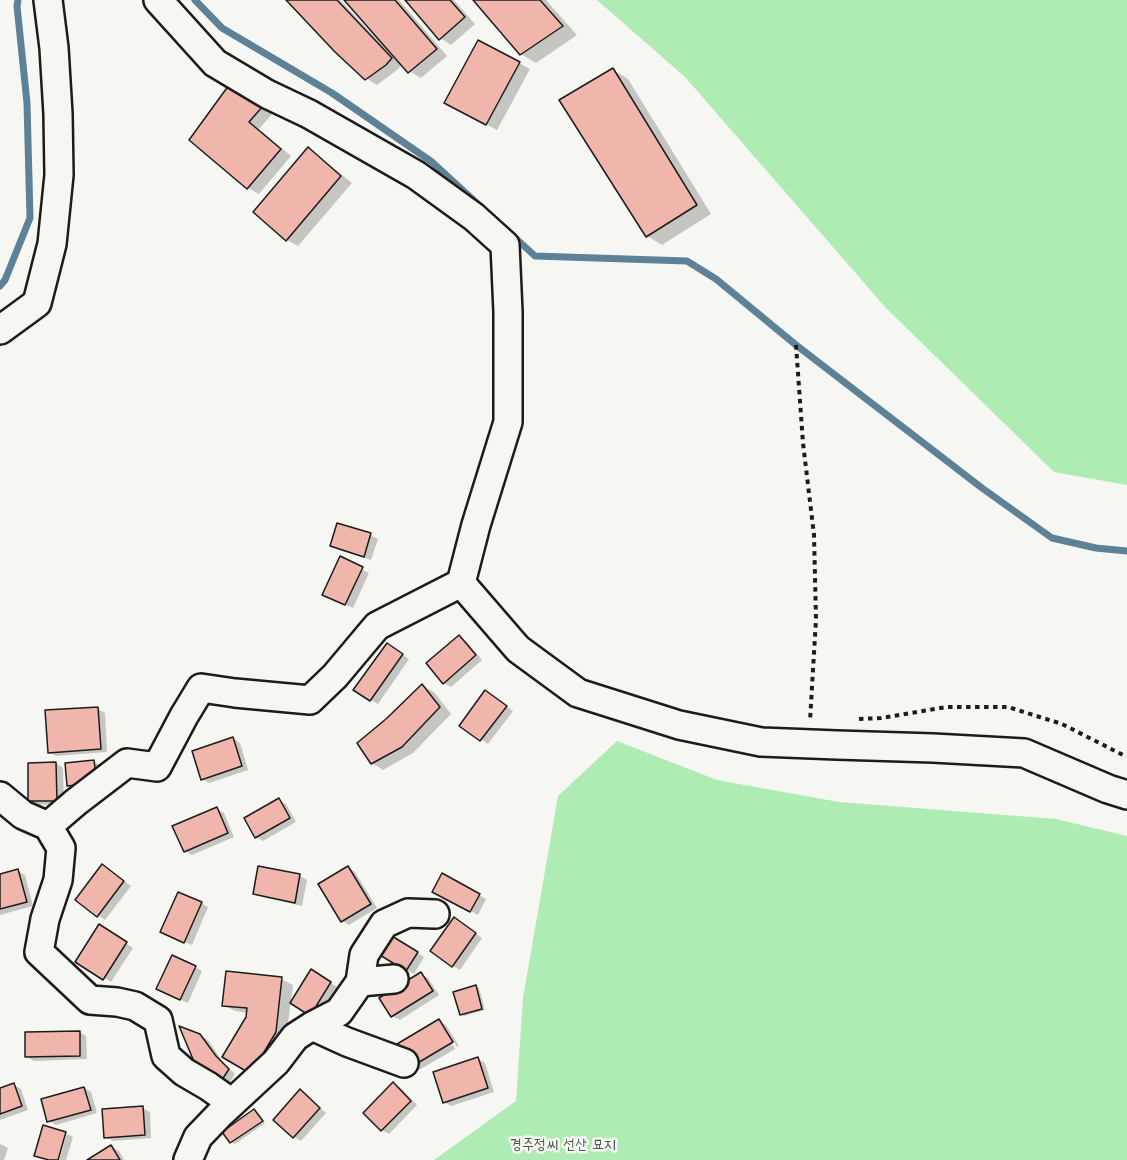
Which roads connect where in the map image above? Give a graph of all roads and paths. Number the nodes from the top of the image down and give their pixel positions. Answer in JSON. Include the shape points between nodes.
{"nodes":[{"id":1,"x":48,"y":0,"type":"edge"},
{"id":2,"x":158,"y":0,"type":"edge"},
{"id":3,"x":0,"y":330,"type":"edge"},
{"id":4,"x":796,"y":345,"type":"dead end"},
{"id":5,"x":461,"y":583,"type":"junction"},
{"id":6,"x":857,"y":719,"type":"dead end"},
{"id":7,"x":811,"y":744,"type":"junction"},
{"id":8,"x":1127,"y":756,"type":"edge"},
{"id":9,"x":1127,"y":795,"type":"edge"},
{"id":10,"x":0,"y":796,"type":"edge"},
{"id":11,"x":48,"y":826,"type":"junction"},
{"id":12,"x":435,"y":914,"type":"dead end"},
{"id":13,"x":394,"y":979,"type":"dead end"},
{"id":14,"x":360,"y":982,"type":"junction"},
{"id":15,"x":312,"y":1026,"type":"junction"},
{"id":16,"x":404,"y":1063,"type":"dead end"},
{"id":17,"x":232,"y":1103,"type":"junction"},
{"id":18,"x":189,"y":1160,"type":"edge"}],
"edges":[{"from":1,"to":3,"type":"street","via":[[59,144],[52,244],[37,303]]},
{"from":2,"to":5,"type":"street","via":[[215,63],[416,175],[505,245],[508,422]]},
{"from":4,"to":7,"type":"path","via":[[814,545],[816,619]]},
{"from":5,"to":7,"type":"street","via":[[518,649],[578,693],[679,725],[761,742]]},
{"from":5,"to":11,"type":"street","via":[[377,626],[310,700],[201,688],[157,767],[127,763]]},
{"from":6,"to":8,"type":"path","via":[[946,707],[1008,707],[1062,724]]},
{"from":7,"to":9,"type":"street","via":[[1024,753]]},
{"from":10,"to":11,"type":"street","via":[[23,815]]},
{"from":11,"to":17,"type":"street","via":[[60,848],[58,880],[39,952],[90,1000],[135,1006],[158,1020],[166,1056]]},
{"from":12,"to":14,"type":"street","via":[[408,913],[384,924],[364,954]]},
{"from":13,"to":14,"type":"street"},
{"from":14,"to":15,"type":"street","via":[[339,1012]]},
{"from":15,"to":16,"type":"street"},
{"from":15,"to":17,"type":"street","via":[[296,1037],[276,1062]]},
{"from":17,"to":18,"type":"street","via":[[198,1137]]}]}
